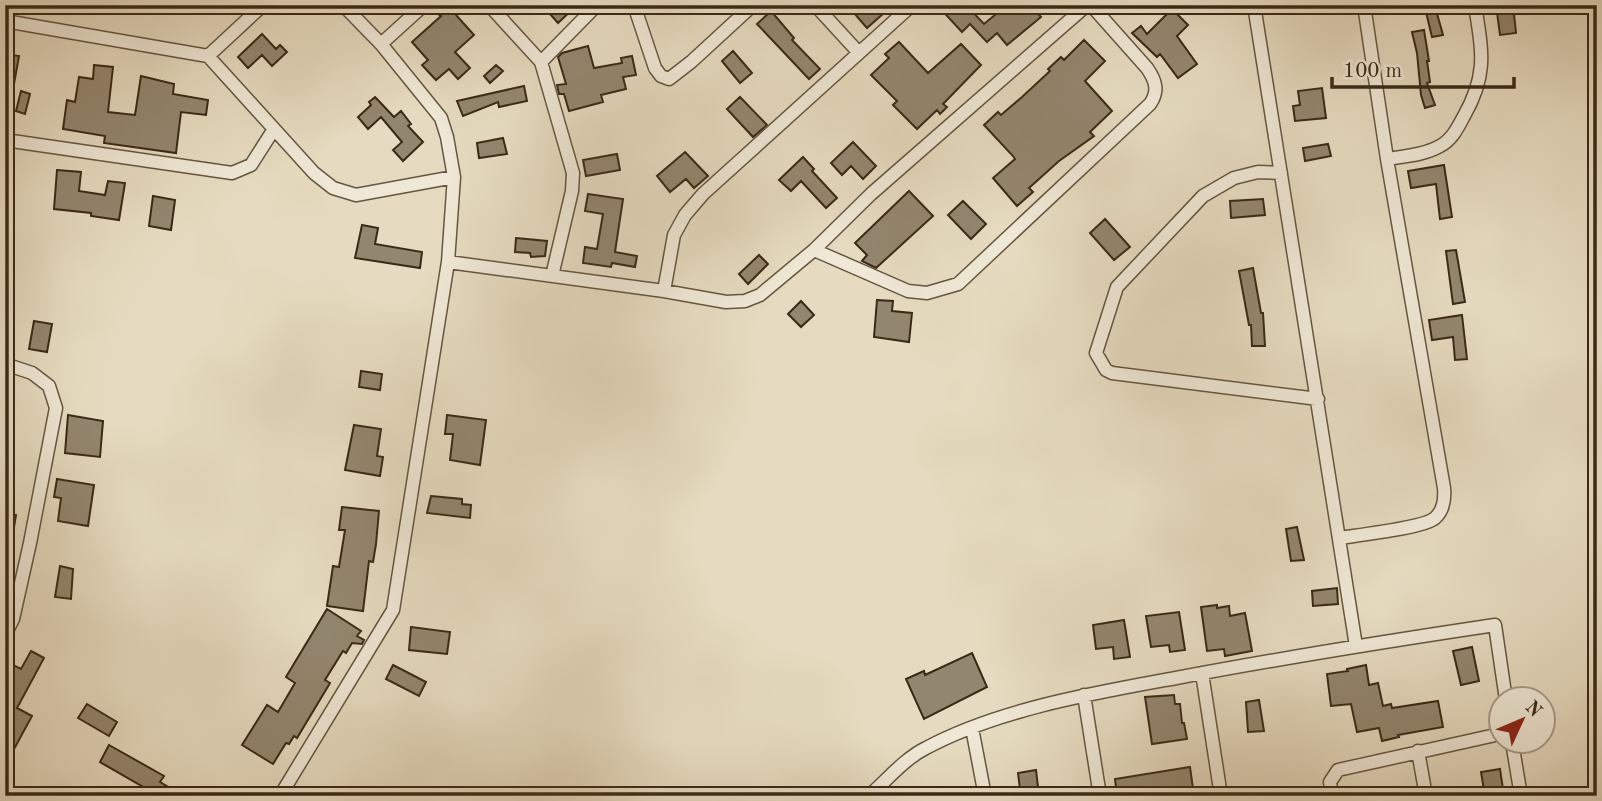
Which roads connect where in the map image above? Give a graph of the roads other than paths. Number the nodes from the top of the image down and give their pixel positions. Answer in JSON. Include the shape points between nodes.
{"nodes":[{"id":1,"x":263,"y":5,"type":"edge"},
{"id":2,"x":344,"y":5,"type":"edge"},
{"id":3,"x":424,"y":5,"type":"edge"},
{"id":4,"x":489,"y":5,"type":"edge"},
{"id":5,"x":597,"y":5,"type":"edge"},
{"id":6,"x":634,"y":5,"type":"edge"},
{"id":7,"x":753,"y":5,"type":"edge"},
{"id":8,"x":815,"y":5,"type":"edge"},
{"id":9,"x":912,"y":5,"type":"edge"},
{"id":10,"x":1089,"y":5,"type":"edge"},
{"id":11,"x":1254,"y":5,"type":"edge"},
{"id":12,"x":1364,"y":5,"type":"edge"},
{"id":13,"x":1475,"y":5,"type":"edge"},
{"id":14,"x":5,"y":21,"type":"edge"},
{"id":15,"x":382,"y":44,"type":"junction"},
{"id":16,"x":859,"y":53,"type":"junction"},
{"id":17,"x":208,"y":56,"type":"junction"},
{"id":18,"x":541,"y":62,"type":"junction"},
{"id":19,"x":274,"y":129,"type":"junction"},
{"id":20,"x":5,"y":140,"type":"edge"},
{"id":21,"x":1387,"y":159,"type":"junction"},
{"id":22,"x":1281,"y":173,"type":"junction"},
{"id":23,"x":454,"y":177,"type":"junction"},
{"id":24,"x":814,"y":250,"type":"junction"},
{"id":25,"x":448,"y":262,"type":"junction"},
{"id":26,"x":552,"y":276,"type":"junction"},
{"id":27,"x":664,"y":291,"type":"junction"},
{"id":28,"x":5,"y":364,"type":"edge"},
{"id":29,"x":1318,"y":399,"type":"junction"},
{"id":30,"x":1339,"y":538,"type":"junction"},
{"id":31,"x":5,"y":635,"type":"edge"},
{"id":32,"x":1356,"y":646,"type":"junction"},
{"id":33,"x":1202,"y":673,"type":"junction"},
{"id":34,"x":1504,"y":686,"type":"edge"},
{"id":35,"x":1084,"y":695,"type":"junction"},
{"id":36,"x":972,"y":728,"type":"junction"},
{"id":37,"x":1486,"y":737,"type":"edge"},
{"id":38,"x":1418,"y":751,"type":"junction"},
{"id":39,"x":1514,"y":756,"type":"edge"},
{"id":40,"x":280,"y":796,"type":"edge"},
{"id":41,"x":869,"y":796,"type":"edge"},
{"id":42,"x":985,"y":796,"type":"edge"},
{"id":43,"x":1100,"y":796,"type":"edge"},
{"id":44,"x":1221,"y":796,"type":"edge"},
{"id":45,"x":1332,"y":796,"type":"edge"},
{"id":46,"x":1426,"y":796,"type":"edge"},
{"id":47,"x":1521,"y":796,"type":"edge"}],
"edges":[{"from":1,"to":17,"type":"street"},
{"from":2,"to":15,"type":"street"},
{"from":3,"to":15,"type":"street"},
{"from":4,"to":18,"type":"street"},
{"from":5,"to":18,"type":"street"},
{"from":6,"to":7,"type":"street","via":[[655,68],[669,79]]},
{"from":8,"to":16,"type":"street"},
{"from":9,"to":16,"type":"street"},
{"from":10,"to":24,"type":"street"},
{"from":10,"to":24,"type":"street","via":[[1155,79],[1155,97],[958,284],[927,293],[908,291]]},
{"from":11,"to":22,"type":"street"},
{"from":12,"to":21,"type":"street"},
{"from":13,"to":21,"type":"street","via":[[1482,73],[1469,108],[1449,139],[1433,149]]},
{"from":14,"to":17,"type":"street"},
{"from":15,"to":23,"type":"street","via":[[441,118]]},
{"from":16,"to":27,"type":"street","via":[[685,215],[674,235]]},
{"from":17,"to":19,"type":"street"},
{"from":18,"to":26,"type":"street","via":[[573,173]]},
{"from":19,"to":20,"type":"street","via":[[251,165],[232,173]]},
{"from":19,"to":23,"type":"street","via":[[314,173],[333,188],[356,195]]},
{"from":21,"to":30,"type":"street","via":[[1444,500],[1441,510],[1427,523]]},
{"from":22,"to":29,"type":"street"},
{"from":22,"to":29,"type":"street","via":[[1234,178],[1203,196],[1117,287],[1096,353],[1105,370],[1112,373]]},
{"from":23,"to":25,"type":"street"},
{"from":24,"to":27,"type":"street","via":[[760,295],[745,301]]},
{"from":25,"to":26,"type":"street"},
{"from":25,"to":40,"type":"street","via":[[393,610]]},
{"from":26,"to":27,"type":"street"},
{"from":28,"to":31,"type":"street","via":[[32,373],[48,386],[56,408],[13,619]]},
{"from":29,"to":30,"type":"street"},
{"from":30,"to":32,"type":"street"},
{"from":32,"to":33,"type":"street"},
{"from":32,"to":34,"type":"street","via":[[1495,625]]},
{"from":33,"to":35,"type":"street"},
{"from":33,"to":44,"type":"street"},
{"from":35,"to":36,"type":"street"},
{"from":35,"to":43,"type":"street"},
{"from":36,"to":41,"type":"street","via":[[923,750]]},
{"from":36,"to":42,"type":"street"},
{"from":37,"to":38,"type":"street"},
{"from":38,"to":45,"type":"street","via":[[1338,770],[1330,782]]},
{"from":38,"to":46,"type":"street"},
{"from":39,"to":47,"type":"street"}]}
